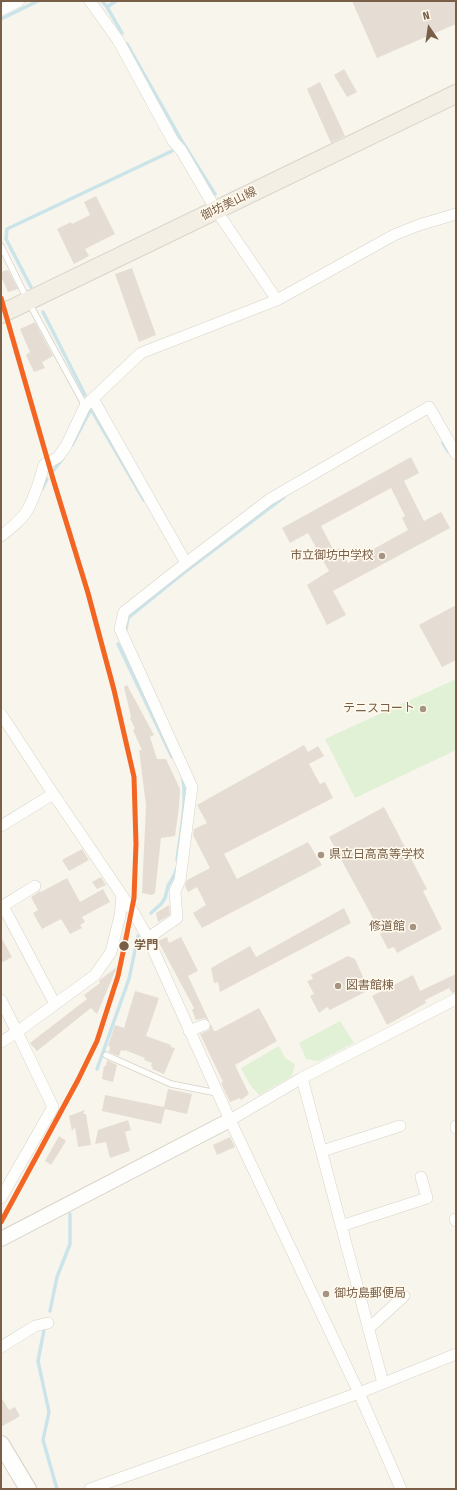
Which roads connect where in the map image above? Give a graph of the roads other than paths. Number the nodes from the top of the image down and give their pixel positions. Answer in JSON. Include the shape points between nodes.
{"nodes":[{"id":1,"x":19,"y":1,"type":"edge"},
{"id":2,"x":90,"y":1,"type":"edge"},
{"id":3,"x":1,"y":10,"type":"edge"},
{"id":4,"x":456,"y":94,"type":"edge"},
{"id":5,"x":216,"y":210,"type":"junction"},
{"id":6,"x":456,"y":214,"type":"edge"},
{"id":7,"x":1,"y":246,"type":"edge"},
{"id":8,"x":277,"y":300,"type":"junction"},
{"id":9,"x":28,"y":301,"type":"junction"},
{"id":10,"x":1,"y":314,"type":"edge"},
{"id":11,"x":89,"y":402,"type":"junction"},
{"id":12,"x":456,"y":454,"type":"edge"},
{"id":13,"x":1,"y":536,"type":"edge"},
{"id":14,"x":186,"y":563,"type":"junction"},
{"id":15,"x":1,"y":714,"type":"edge"},
{"id":16,"x":53,"y":794,"type":"junction"},
{"id":17,"x":1,"y":826,"type":"edge"},
{"id":18,"x":35,"y":886,"type":"dead end"},
{"id":19,"x":122,"y":896,"type":"junction"},
{"id":20,"x":2,"y":906,"type":"edge"},
{"id":21,"x":148,"y":938,"type":"junction"},
{"id":22,"x":1,"y":1000,"type":"edge"},
{"id":23,"x":55,"y":1004,"type":"junction"},
{"id":24,"x":455,"y":1004,"type":"edge"},
{"id":25,"x":204,"y":1025,"type":"dead end"},
{"id":26,"x":189,"y":1031,"type":"junction"},
{"id":27,"x":17,"y":1032,"type":"junction"},
{"id":28,"x":1,"y":1042,"type":"edge"},
{"id":29,"x":106,"y":1055,"type":"dead end"},
{"id":30,"x":302,"y":1078,"type":"junction"},
{"id":31,"x":218,"y":1093,"type":"junction"},
{"id":32,"x":230,"y":1120,"type":"junction"},
{"id":33,"x":400,"y":1126,"type":"dead end"},
{"id":34,"x":322,"y":1151,"type":"junction"},
{"id":35,"x":421,"y":1177,"type":"dead end"},
{"id":36,"x":1,"y":1196,"type":"edge"},
{"id":37,"x":341,"y":1226,"type":"junction"},
{"id":38,"x":1,"y":1239,"type":"edge"},
{"id":39,"x":404,"y":1296,"type":"dead end"},
{"id":40,"x":48,"y":1323,"type":"dead end"},
{"id":41,"x":368,"y":1329,"type":"junction"},
{"id":42,"x":1,"y":1347,"type":"edge"},
{"id":43,"x":456,"y":1354,"type":"edge"},
{"id":44,"x":383,"y":1383,"type":"junction"},
{"id":45,"x":359,"y":1393,"type":"junction"},
{"id":46,"x":1,"y":1444,"type":"edge"},
{"id":47,"x":28,"y":1489,"type":"edge"},
{"id":48,"x":90,"y":1489,"type":"edge"},
{"id":49,"x":401,"y":1489,"type":"edge"}],
"edges":[{"from":1,"to":3,"type":"street"},
{"from":2,"to":5,"type":"street","via":[[118,40],[173,141],[181,150]]},
{"from":4,"to":5,"type":"main road","name":"御坊美山線"},
{"from":5,"to":8,"type":"street"},
{"from":5,"to":9,"type":"main road","name":"御坊美山線"},
{"from":6,"to":8,"type":"street","via":[[394,235]]},
{"from":7,"to":9,"type":"lane"},
{"from":8,"to":11,"type":"street","via":[[141,353]]},
{"from":9,"to":10,"type":"main road","name":"御坊美山線"},
{"from":9,"to":11,"type":"lane"},
{"from":11,"to":13,"type":"street","via":[[66,446],[58,457],[44,465],[28,510]]},
{"from":11,"to":14,"type":"street"},
{"from":12,"to":14,"type":"street","via":[[429,407],[270,499]]},
{"from":14,"to":21,"type":"street","via":[[124,612],[120,629],[192,787],[180,880],[175,891],[177,918]]},
{"from":15,"to":16,"type":"street"},
{"from":16,"to":17,"type":"street"},
{"from":16,"to":19,"type":"street"},
{"from":18,"to":20,"type":"street"},
{"from":19,"to":21,"type":"street"},
{"from":19,"to":23,"type":"street","via":[[111,952],[95,975]]},
{"from":20,"to":23,"type":"street"},
{"from":21,"to":26,"type":"street"},
{"from":22,"to":27,"type":"street"},
{"from":23,"to":27,"type":"street"},
{"from":24,"to":30,"type":"street"},
{"from":25,"to":26,"type":"street"},
{"from":26,"to":31,"type":"street"},
{"from":27,"to":28,"type":"street"},
{"from":27,"to":36,"type":"street","via":[[53,1107]]},
{"from":29,"to":31,"type":"lane","via":[[171,1084]]},
{"from":30,"to":32,"type":"street"},
{"from":30,"to":34,"type":"street"},
{"from":31,"to":32,"type":"street"},
{"from":32,"to":38,"type":"street"},
{"from":32,"to":45,"type":"street"},
{"from":33,"to":34,"type":"street"},
{"from":34,"to":37,"type":"street"},
{"from":35,"to":37,"type":"street","via":[[427,1198]]},
{"from":37,"to":41,"type":"street"},
{"from":39,"to":41,"type":"street"},
{"from":40,"to":42,"type":"street","via":[[35,1326]]},
{"from":41,"to":44,"type":"street"},
{"from":43,"to":44,"type":"street"},
{"from":44,"to":45,"type":"street"},
{"from":45,"to":48,"type":"street"},
{"from":45,"to":49,"type":"street"},
{"from":46,"to":47,"type":"main road"}]}
